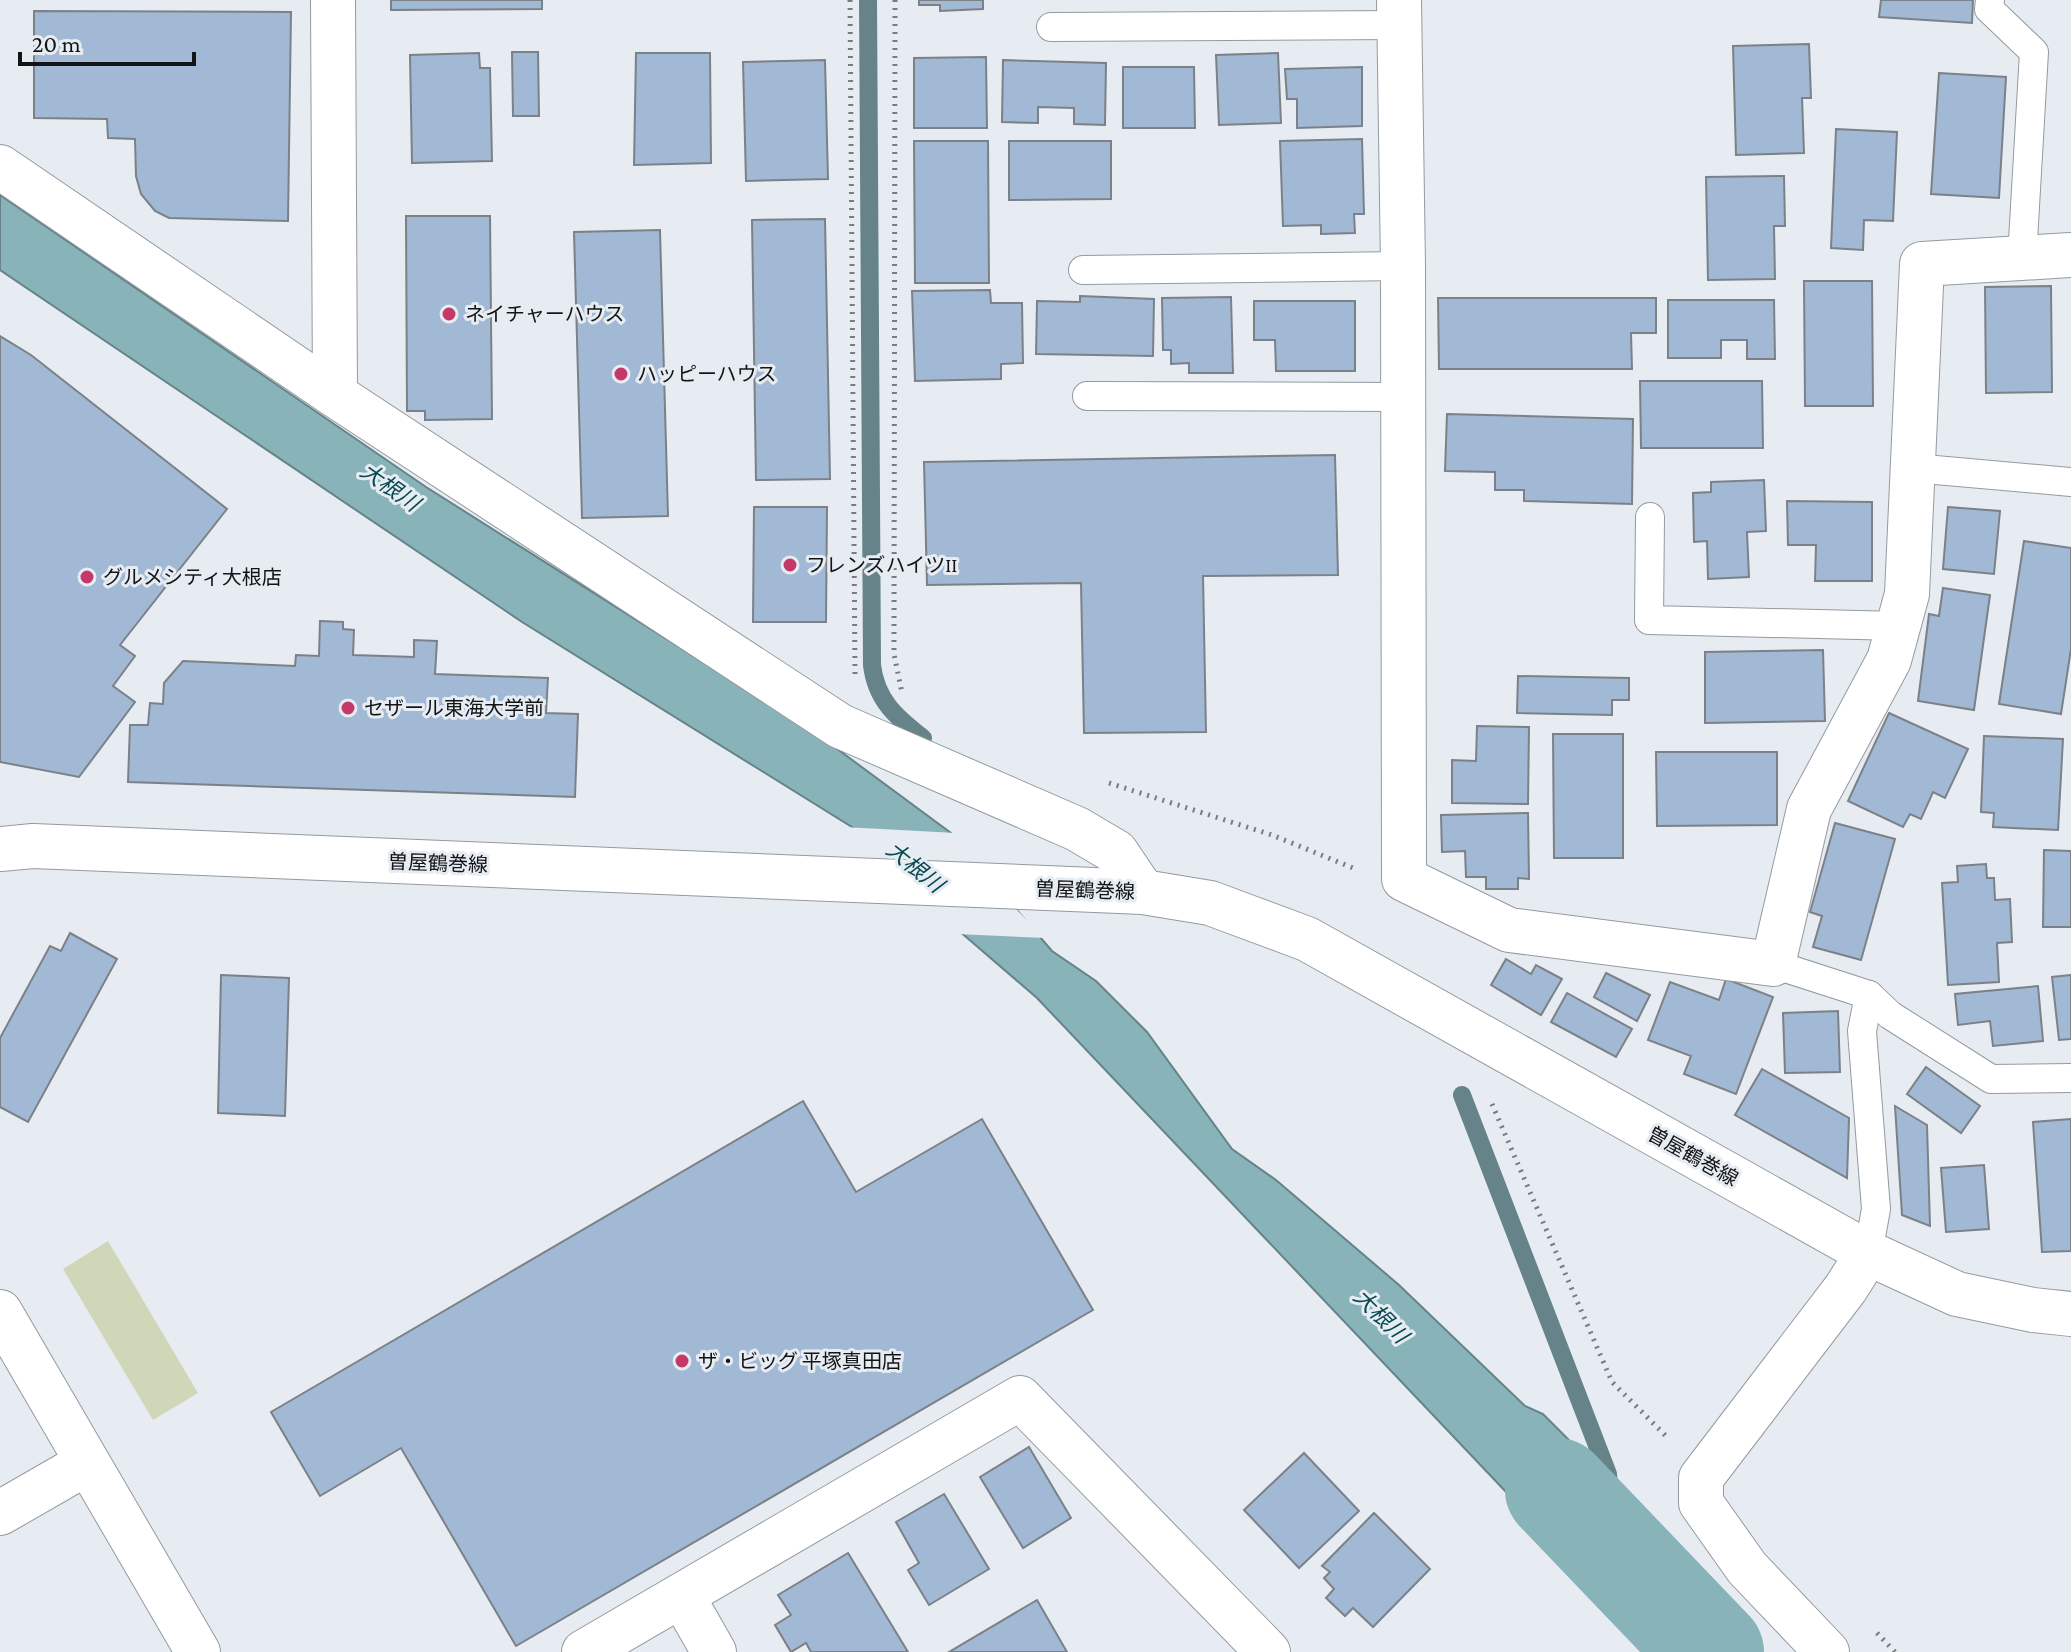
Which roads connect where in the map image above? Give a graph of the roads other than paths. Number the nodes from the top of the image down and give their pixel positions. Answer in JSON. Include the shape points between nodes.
{"nodes":[{"id":1,"x":333,"y":0,"type":"edge"},
{"id":2,"x":1990,"y":0,"type":"edge"},
{"id":3,"x":1399,"y":12,"type":"edge"},
{"id":4,"x":1051,"y":27,"type":"dead end"},
{"id":5,"x":0,"y":167,"type":"edge"},
{"id":6,"x":2071,"y":255,"type":"edge"},
{"id":7,"x":2022,"y":258,"type":"junction"},
{"id":8,"x":1403,"y":266,"type":"junction"},
{"id":9,"x":1083,"y":270,"type":"dead end"},
{"id":10,"x":335,"y":395,"type":"junction"},
{"id":11,"x":1087,"y":396,"type":"dead end"},
{"id":12,"x":1404,"y":397,"type":"junction"},
{"id":13,"x":1913,"y":468,"type":"junction"},
{"id":14,"x":2071,"y":482,"type":"edge"},
{"id":15,"x":1650,"y":517,"type":"dead end"},
{"id":16,"x":1899,"y":626,"type":"junction"},
{"id":17,"x":0,"y":849,"type":"edge"},
{"id":18,"x":1128,"y":892,"type":"junction"},
{"id":19,"x":1773,"y":964,"type":"junction"},
{"id":20,"x":1869,"y":995,"type":"junction"},
{"id":21,"x":2071,"y":1078,"type":"edge"},
{"id":22,"x":1868,"y":1253,"type":"junction"},
{"id":23,"x":0,"y":1312,"type":"edge"},
{"id":24,"x":2071,"y":1314,"type":"edge"},
{"id":25,"x":87,"y":1463,"type":"junction"},
{"id":26,"x":0,"y":1513,"type":"edge"},
{"id":27,"x":682,"y":1596,"type":"junction"},
{"id":28,"x":198,"y":1652,"type":"edge"},
{"id":29,"x":584,"y":1652,"type":"edge"},
{"id":30,"x":714,"y":1652,"type":"edge"},
{"id":31,"x":1268,"y":1652,"type":"edge"},
{"id":32,"x":1827,"y":1652,"type":"edge"}],
"edges":[{"from":1,"to":10,"type":"street"},
{"from":2,"to":7,"type":"lane","via":[[1989,9],[2034,52]]},
{"from":3,"to":4,"type":"lane"},
{"from":3,"to":8,"type":"street"},
{"from":5,"to":10,"type":"street"},
{"from":6,"to":7,"type":"street"},
{"from":7,"to":13,"type":"street","via":[[1922,264]]},
{"from":8,"to":9,"type":"lane"},
{"from":8,"to":12,"type":"street"},
{"from":10,"to":18,"type":"street","via":[[840,726],[1077,829],[1116,852]]},
{"from":11,"to":12,"type":"lane"},
{"from":12,"to":19,"type":"street","via":[[1404,879],[1509,930]]},
{"from":13,"to":14,"type":"lane"},
{"from":13,"to":16,"type":"street","via":[[1907,594]]},
{"from":15,"to":16,"type":"lane","via":[[1649,620]]},
{"from":16,"to":19,"type":"street","via":[[1889,660],[1809,809]]},
{"from":17,"to":18,"type":"street","name":"曽屋鶴巻線","via":[[33,846]]},
{"from":18,"to":22,"type":"street","name":"曽屋鶴巻線","via":[[1210,903],[1307,939]]},
{"from":19,"to":20,"type":"lane"},
{"from":20,"to":21,"type":"lane","via":[[1890,1015],[1991,1079]]},
{"from":20,"to":22,"type":"lane","via":[[1862,1031],[1876,1209]]},
{"from":22,"to":24,"type":"street","name":"曽屋鶴巻線","via":[[1957,1294]]},
{"from":22,"to":32,"type":"street","via":[[1701,1478],[1701,1503],[1747,1568]]},
{"from":23,"to":25,"type":"street"},
{"from":25,"to":26,"type":"street"},
{"from":25,"to":28,"type":"street"},
{"from":27,"to":29,"type":"street"},
{"from":27,"to":30,"type":"street"},
{"from":27,"to":31,"type":"street","via":[[1020,1398]]}]}
